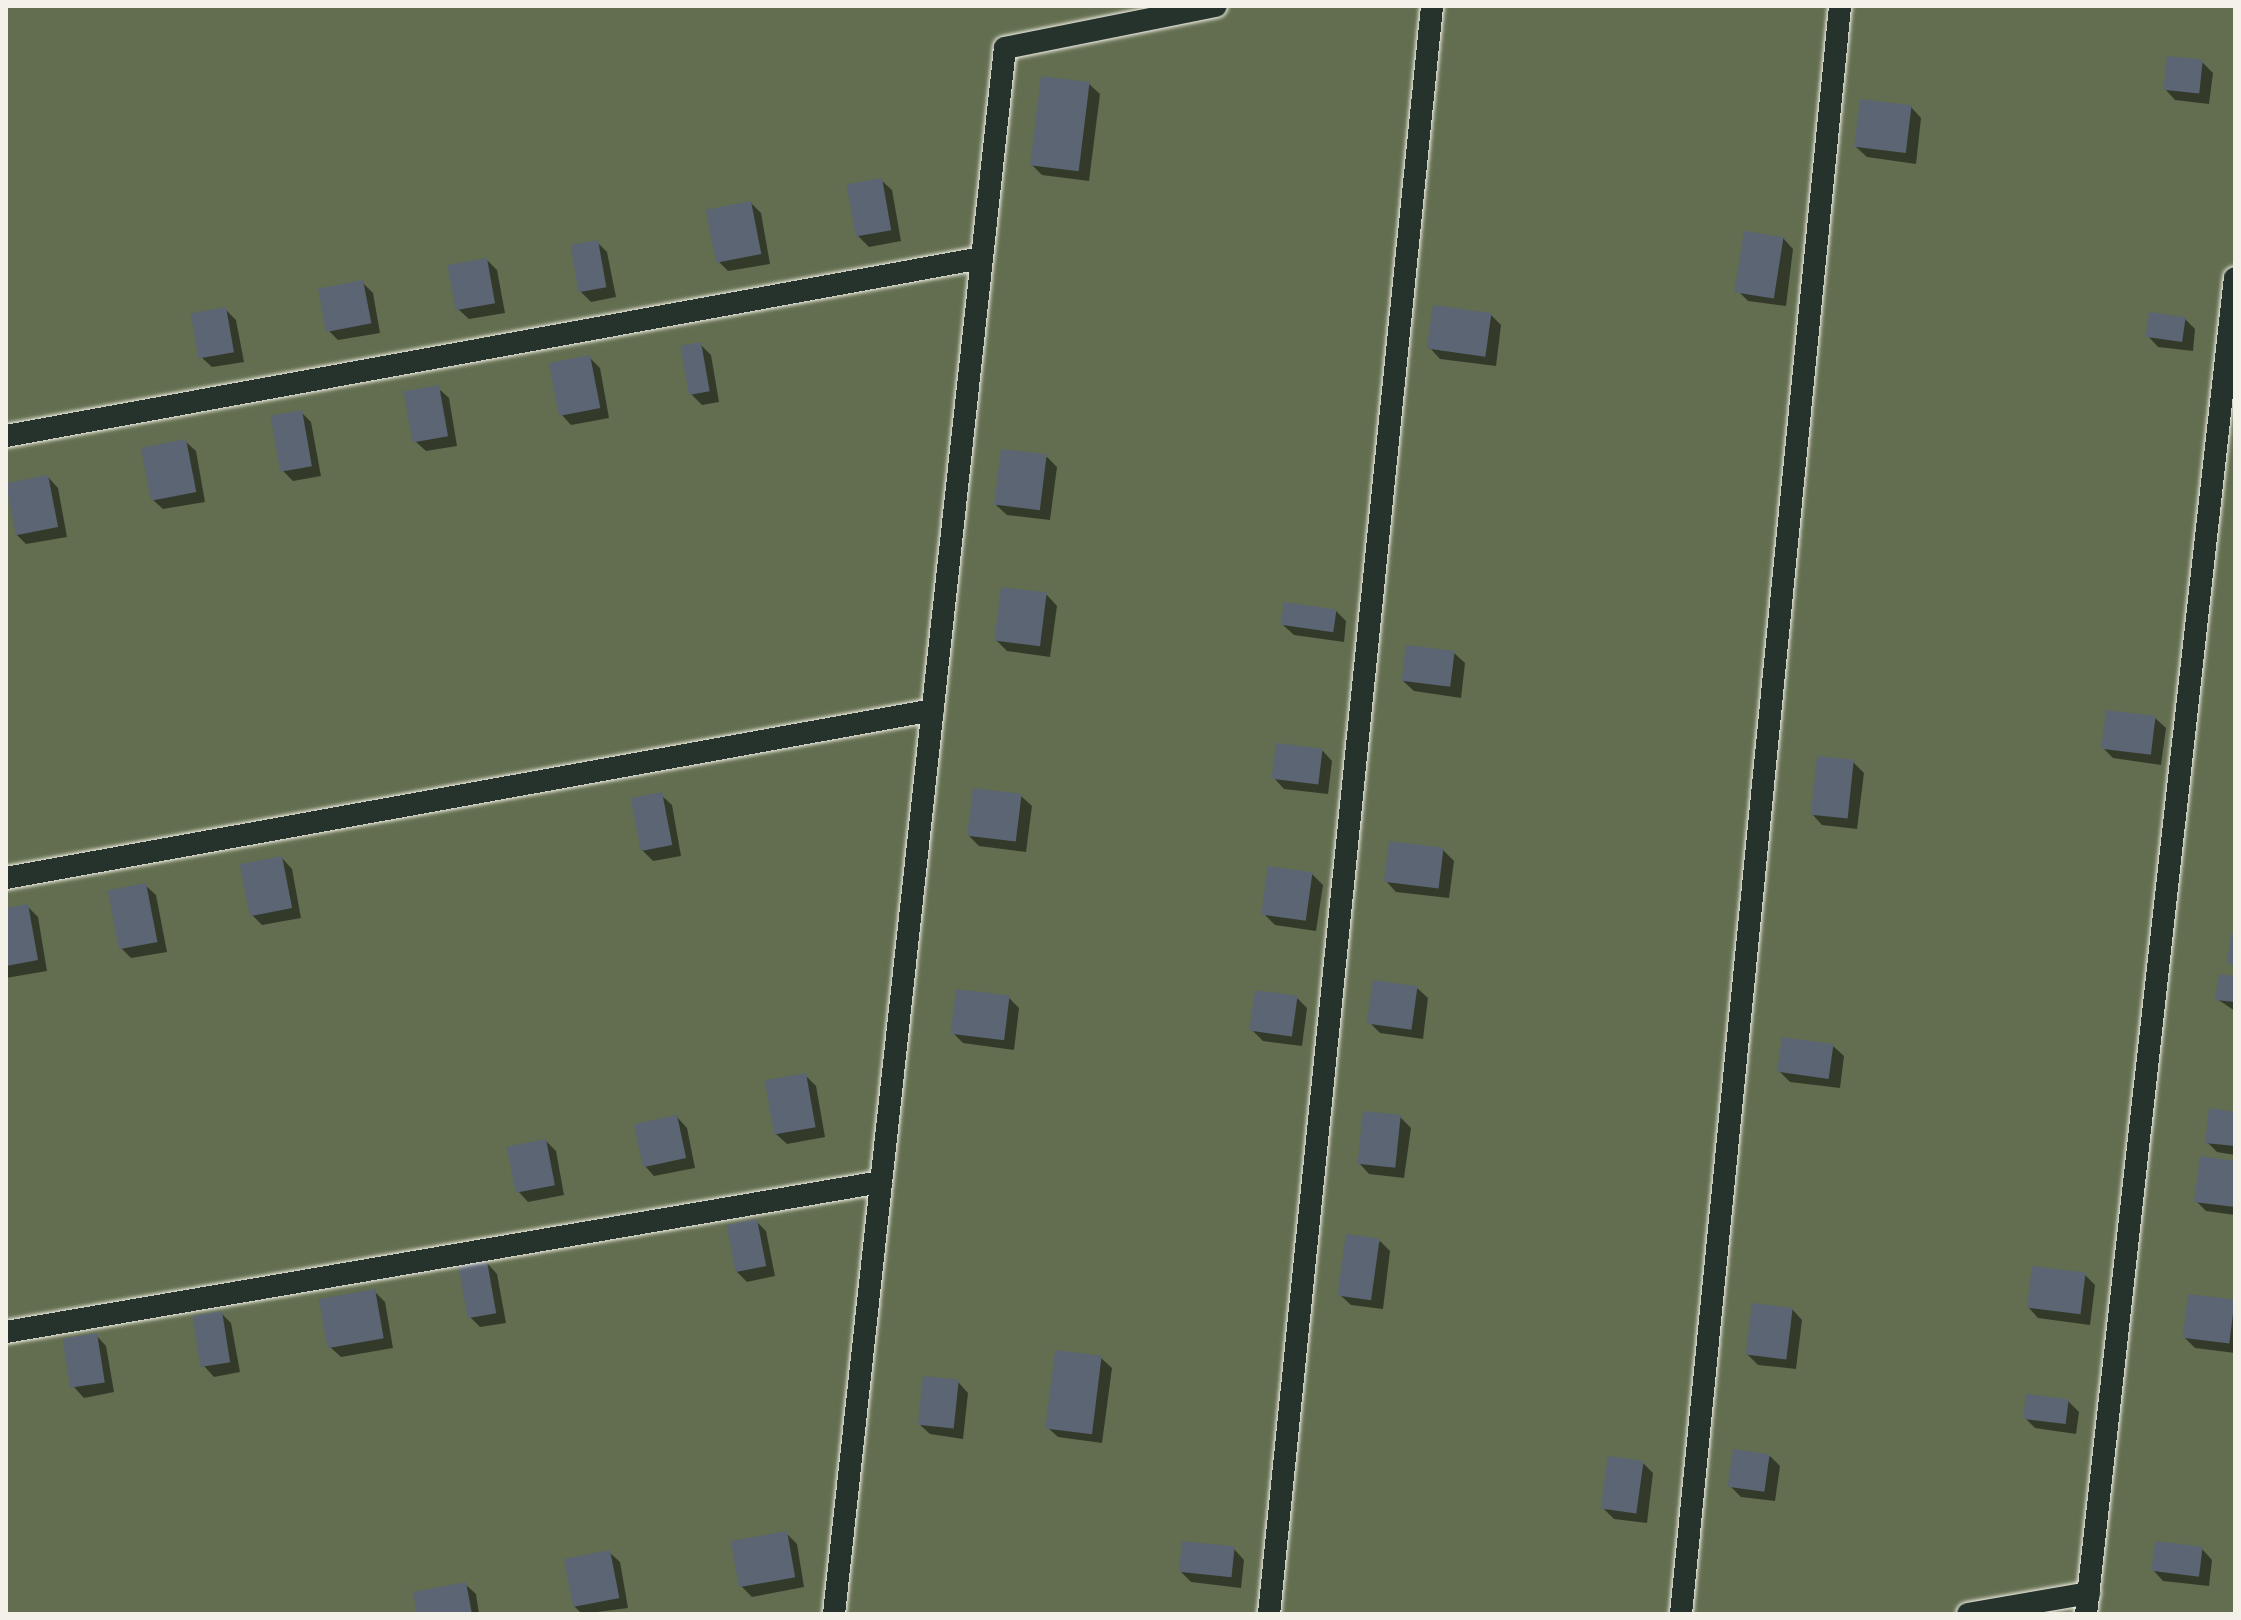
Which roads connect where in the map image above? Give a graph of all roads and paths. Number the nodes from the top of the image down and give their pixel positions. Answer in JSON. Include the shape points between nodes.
{"nodes":[{"id":1,"x":1216,"y":6,"type":"edge"},
{"id":2,"x":1432,"y":6,"type":"edge"},
{"id":3,"x":1840,"y":6,"type":"edge"},
{"id":4,"x":982,"y":258,"type":"junction"},
{"id":5,"x":2235,"y":278,"type":"edge"},
{"id":6,"x":6,"y":436,"type":"edge"},
{"id":7,"x":933,"y":710,"type":"junction"},
{"id":8,"x":6,"y":878,"type":"edge"},
{"id":9,"x":881,"y":1182,"type":"junction"},
{"id":10,"x":6,"y":1332,"type":"edge"},
{"id":11,"x":2088,"y":1604,"type":"edge"},
{"id":12,"x":834,"y":1614,"type":"edge"},
{"id":13,"x":1269,"y":1614,"type":"edge"},
{"id":14,"x":1681,"y":1614,"type":"edge"},
{"id":15,"x":1968,"y":1614,"type":"edge"}],
"edges":[{"from":1,"to":4,"type":"lane","via":[[1005,48]]},
{"from":2,"to":13,"type":"lane"},
{"from":3,"to":14,"type":"lane"},
{"from":4,"to":6,"type":"lane"},
{"from":4,"to":7,"type":"lane"},
{"from":5,"to":11,"type":"lane"},
{"from":7,"to":8,"type":"lane"},
{"from":7,"to":9,"type":"lane"},
{"from":9,"to":10,"type":"lane"},
{"from":9,"to":12,"type":"lane"},
{"from":11,"to":15,"type":"lane"}]}
